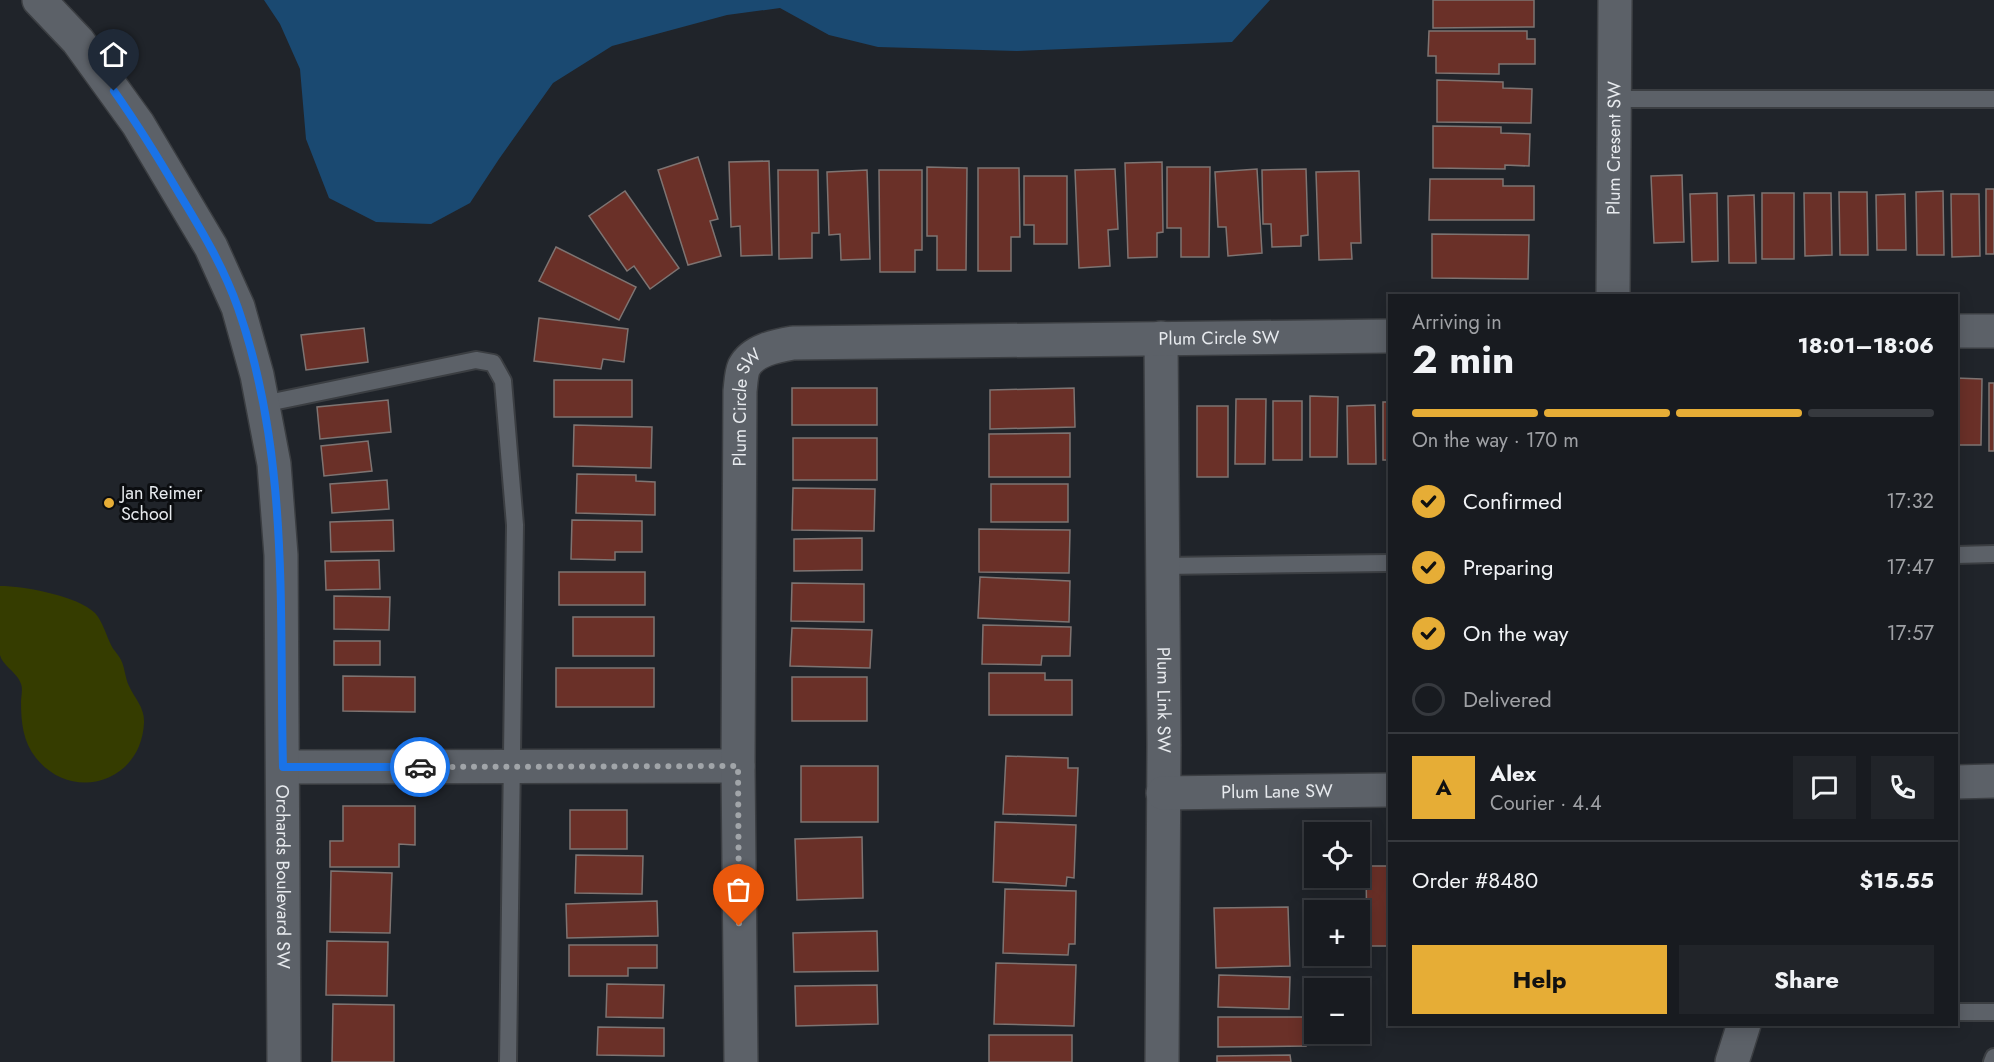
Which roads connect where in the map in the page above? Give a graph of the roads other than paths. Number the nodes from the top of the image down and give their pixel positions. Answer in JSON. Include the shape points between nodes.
{"nodes":[{"id":1,"x":39,"y":0,"type":"edge"},
{"id":2,"x":1615,"y":0,"type":"edge"},
{"id":3,"x":1615,"y":99,"type":"junction"},
{"id":4,"x":1994,"y":99,"type":"edge"},
{"id":5,"x":1613,"y":294,"type":"edge"},
{"id":6,"x":1958,"y":331,"type":"edge"},
{"id":7,"x":1994,"y":331,"type":"edge"},
{"id":8,"x":1388,"y":336,"type":"edge"},
{"id":9,"x":1161,"y":338,"type":"junction"},
{"id":10,"x":263,"y":404,"type":"junction"},
{"id":11,"x":1994,"y":554,"type":"edge"},
{"id":12,"x":1958,"y":555,"type":"edge"},
{"id":13,"x":1388,"y":563,"type":"edge"},
{"id":14,"x":1163,"y":566,"type":"junction"},
{"id":15,"x":738,"y":766,"type":"junction"},
{"id":16,"x":283,"y":767,"type":"junction"},
{"id":17,"x":513,"y":767,"type":"junction"},
{"id":18,"x":1994,"y":781,"type":"edge"},
{"id":19,"x":1958,"y":782,"type":"edge"},
{"id":20,"x":1388,"y":790,"type":"edge"},
{"id":21,"x":1164,"y":793,"type":"junction"},
{"id":22,"x":1958,"y":1012,"type":"edge"},
{"id":23,"x":1994,"y":1012,"type":"edge"},
{"id":24,"x":1743,"y":1026,"type":"edge"},
{"id":25,"x":1994,"y":1057,"type":"edge"},
{"id":26,"x":284,"y":1062,"type":"edge"},
{"id":27,"x":508,"y":1062,"type":"edge"},
{"id":28,"x":741,"y":1062,"type":"edge"},
{"id":29,"x":1162,"y":1062,"type":"edge"},
{"id":30,"x":1732,"y":1062,"type":"edge"},
{"id":31,"x":1992,"y":1062,"type":"edge"}],
"edges":[{"from":1,"to":10,"type":"street","name":"Orchards Boulevard SW","via":[[78,41],[138,124],[211,247],[238,307]]},
{"from":2,"to":3,"type":"street","name":"Plum Cresent SW"},
{"from":3,"to":4,"type":"lane"},
{"from":3,"to":5,"type":"street","name":"Plum Cresent SW"},
{"from":6,"to":7,"type":"street"},
{"from":8,"to":9,"type":"street","name":"Plum Circle SW"},
{"from":9,"to":14,"type":"street","name":"Plum Link SW"},
{"from":9,"to":15,"type":"street","name":"Plum Circle SW","via":[[794,343],[776,346],[749,360],[743,369],[740,391]]},
{"from":10,"to":16,"type":"street","name":"Orchards Boulevard SW","via":[[274,464],[281,555]]},
{"from":10,"to":17,"type":"lane","via":[[476,360],[494,363],[502,381],[515,525]]},
{"from":11,"to":12,"type":"lane"},
{"from":13,"to":14,"type":"lane"},
{"from":14,"to":21,"type":"street","name":"Plum Link SW"},
{"from":15,"to":17,"type":"street"},
{"from":15,"to":28,"type":"street","name":"Plum Circle SW"},
{"from":16,"to":17,"type":"street"},
{"from":16,"to":26,"type":"street","name":"Orchards Boulevard SW"},
{"from":17,"to":27,"type":"lane"},
{"from":18,"to":19,"type":"street"},
{"from":20,"to":21,"type":"street","name":"Plum Lane SW"},
{"from":21,"to":29,"type":"street","name":"Plum Link SW"},
{"from":22,"to":23,"type":"lane"},
{"from":24,"to":30,"type":"street"},
{"from":25,"to":31,"type":"lane"}]}
